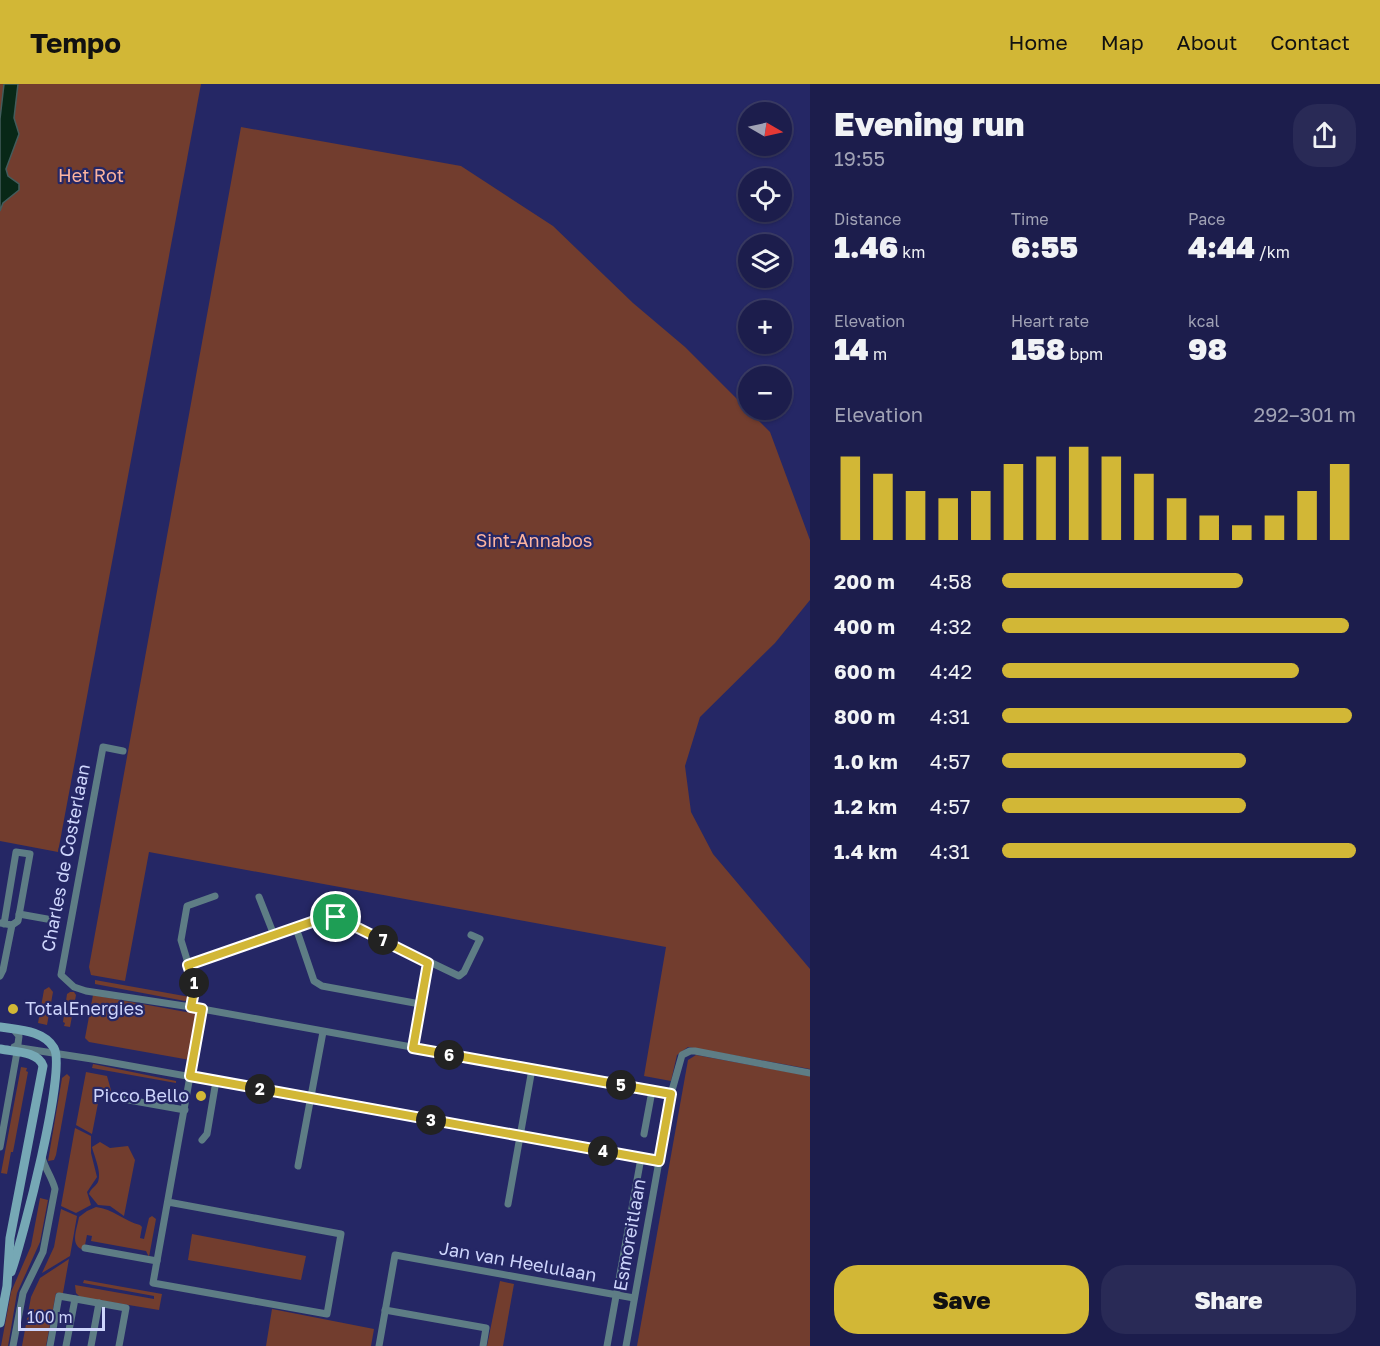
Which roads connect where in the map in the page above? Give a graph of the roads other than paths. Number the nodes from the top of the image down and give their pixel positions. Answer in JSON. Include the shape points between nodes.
{"nodes":[{"id":1,"x":123,"y":751,"type":"dead end"},
{"id":2,"x":215,"y":896,"type":"dead end"},
{"id":3,"x":260,"y":897,"type":"dead end"},
{"id":4,"x":19,"y":914,"type":"junction"},
{"id":5,"x":46,"y":919,"type":"dead end"},
{"id":6,"x":5,"y":924,"type":"edge"},
{"id":7,"x":296,"y":928,"type":"junction"},
{"id":8,"x":274,"y":935,"type":"junction"},
{"id":9,"x":471,"y":935,"type":"dead end"},
{"id":10,"x":428,"y":963,"type":"junction"},
{"id":11,"x":188,"y":965,"type":"junction"},
{"id":12,"x":0,"y":976,"type":"edge"},
{"id":13,"x":420,"y":1004,"type":"junction"},
{"id":14,"x":191,"y":1007,"type":"junction"},
{"id":15,"x":202,"y":1009,"type":"junction"},
{"id":16,"x":0,"y":1027,"type":"edge"},
{"id":17,"x":14,"y":1030,"type":"junction"},
{"id":18,"x":323,"y":1032,"type":"junction"},
{"id":19,"x":0,"y":1047,"type":"edge"},
{"id":20,"x":413,"y":1048,"type":"junction"},
{"id":21,"x":16,"y":1050,"type":"junction"},
{"id":22,"x":53,"y":1052,"type":"junction"},
{"id":23,"x":43,"y":1066,"type":"junction"},
{"id":24,"x":532,"y":1069,"type":"junction"},
{"id":25,"x":810,"y":1073,"type":"edge"},
{"id":26,"x":190,"y":1076,"type":"junction"},
{"id":27,"x":216,"y":1081,"type":"junction"},
{"id":28,"x":652,"y":1091,"type":"junction"},
{"id":29,"x":671,"y":1094,"type":"junction"},
{"id":30,"x":311,"y":1098,"type":"junction"},
{"id":31,"x":123,"y":1099,"type":"dead end"},
{"id":32,"x":185,"y":1110,"type":"junction"},
{"id":33,"x":644,"y":1134,"type":"dead end"},
{"id":34,"x":520,"y":1136,"type":"junction"},
{"id":35,"x":202,"y":1140,"type":"dead end"},
{"id":36,"x":0,"y":1147,"type":"edge"},
{"id":37,"x":42,"y":1155,"type":"junction"},
{"id":38,"x":641,"y":1158,"type":"junction"},
{"id":39,"x":659,"y":1161,"type":"junction"},
{"id":40,"x":298,"y":1166,"type":"dead end"},
{"id":41,"x":168,"y":1202,"type":"junction"},
{"id":42,"x":508,"y":1204,"type":"dead end"},
{"id":43,"x":85,"y":1248,"type":"dead end"},
{"id":44,"x":157,"y":1261,"type":"junction"},
{"id":45,"x":7,"y":1286,"type":"junction"},
{"id":46,"x":616,"y":1295,"type":"junction"},
{"id":47,"x":634,"y":1298,"type":"junction"},
{"id":48,"x":75,"y":1299,"type":"junction"},
{"id":49,"x":99,"y":1303,"type":"junction"},
{"id":50,"x":385,"y":1310,"type":"junction"},
{"id":51,"x":0,"y":1323,"type":"edge"},
{"id":52,"x":13,"y":1346,"type":"edge"},
{"id":53,"x":50,"y":1346,"type":"edge"},
{"id":54,"x":66,"y":1346,"type":"edge"},
{"id":55,"x":91,"y":1346,"type":"edge"},
{"id":56,"x":119,"y":1346,"type":"edge"},
{"id":57,"x":379,"y":1346,"type":"edge"},
{"id":58,"x":483,"y":1346,"type":"edge"},
{"id":59,"x":607,"y":1346,"type":"edge"},
{"id":60,"x":626,"y":1346,"type":"edge"}],
"edges":[{"from":1,"to":14,"type":"street","name":"Charles de Costerlaan","via":[[103,747],[61,975],[74,987],[86,991]]},
{"from":2,"to":11,"type":"street","via":[[187,906],[181,940]]},
{"from":3,"to":8,"type":"street"},
{"from":4,"to":5,"type":"street"},
{"from":4,"to":6,"type":"street","via":[[18,921]]},
{"from":4,"to":6,"type":"street","via":[[30,854],[16,852]]},
{"from":6,"to":12,"type":"street"},
{"from":7,"to":8,"type":"street"},
{"from":7,"to":10,"type":"street","via":[[336,917]]},
{"from":7,"to":13,"type":"street","via":[[314,981],[322,986]]},
{"from":8,"to":11,"type":"street"},
{"from":9,"to":10,"type":"street","via":[[480,939],[462,975]]},
{"from":10,"to":13,"type":"street"},
{"from":11,"to":14,"type":"street","via":[[195,986]]},
{"from":13,"to":20,"type":"street"},
{"from":14,"to":15,"type":"street"},
{"from":15,"to":18,"type":"street"},
{"from":15,"to":26,"type":"street"},
{"from":16,"to":17,"type":"main road"},
{"from":17,"to":21,"type":"street","via":[[19,1036]]},
{"from":17,"to":22,"type":"main road","via":[[39,1035],[48,1041]]},
{"from":18,"to":20,"type":"street"},
{"from":18,"to":30,"type":"street"},
{"from":19,"to":21,"type":"main road"},
{"from":20,"to":24,"type":"street"},
{"from":21,"to":22,"type":"street"},
{"from":21,"to":23,"type":"main road","via":[[38,1058]]},
{"from":21,"to":36,"type":"street"},
{"from":22,"to":23,"type":"street","via":[[44,1058]]},
{"from":22,"to":26,"type":"street"},
{"from":22,"to":37,"type":"main road","via":[[56,1072]]},
{"from":23,"to":45,"type":"main road","via":[[10,1238]]},
{"from":24,"to":28,"type":"street"},
{"from":24,"to":34,"type":"street"},
{"from":25,"to":29,"type":"street","name":"Esmoreitlaan","via":[[690,1051],[679,1060]]},
{"from":26,"to":27,"type":"street"},
{"from":26,"to":32,"type":"street"},
{"from":27,"to":30,"type":"street"},
{"from":27,"to":35,"type":"street","via":[[207,1134]]},
{"from":28,"to":29,"type":"street"},
{"from":28,"to":33,"type":"street"},
{"from":29,"to":39,"type":"street","name":"Esmoreitlaan"},
{"from":30,"to":34,"type":"street"},
{"from":30,"to":40,"type":"street"},
{"from":31,"to":32,"type":"street"},
{"from":32,"to":41,"type":"street"},
{"from":34,"to":38,"type":"street"},
{"from":34,"to":42,"type":"street"},
{"from":37,"to":45,"type":"main road"},
{"from":37,"to":52,"type":"street","via":[[55,1189],[43,1252],[23,1293]]},
{"from":38,"to":39,"type":"street"},
{"from":38,"to":46,"type":"street","name":"Esmoreitlaan"},
{"from":39,"to":47,"type":"street","name":"Esmoreitlaan"},
{"from":41,"to":44,"type":"street"},
{"from":41,"to":44,"type":"street","via":[[341,1234],[327,1314],[153,1283]]},
{"from":43,"to":44,"type":"street"},
{"from":45,"to":51,"type":"main road"},
{"from":46,"to":47,"type":"street","name":"Jan van Heelulaan"},
{"from":46,"to":50,"type":"street","name":"Jan van Heelulaan","via":[[395,1255]]},
{"from":46,"to":59,"type":"street","name":"Esmoreitlaan"},
{"from":47,"to":60,"type":"street","name":"Esmoreitlaan"},
{"from":48,"to":49,"type":"street"},
{"from":48,"to":53,"type":"street","via":[[59,1296]]},
{"from":48,"to":54,"type":"street"},
{"from":49,"to":55,"type":"street"},
{"from":49,"to":56,"type":"street","via":[[126,1308]]},
{"from":50,"to":57,"type":"street"},
{"from":50,"to":58,"type":"street","via":[[486,1328]]}]}
